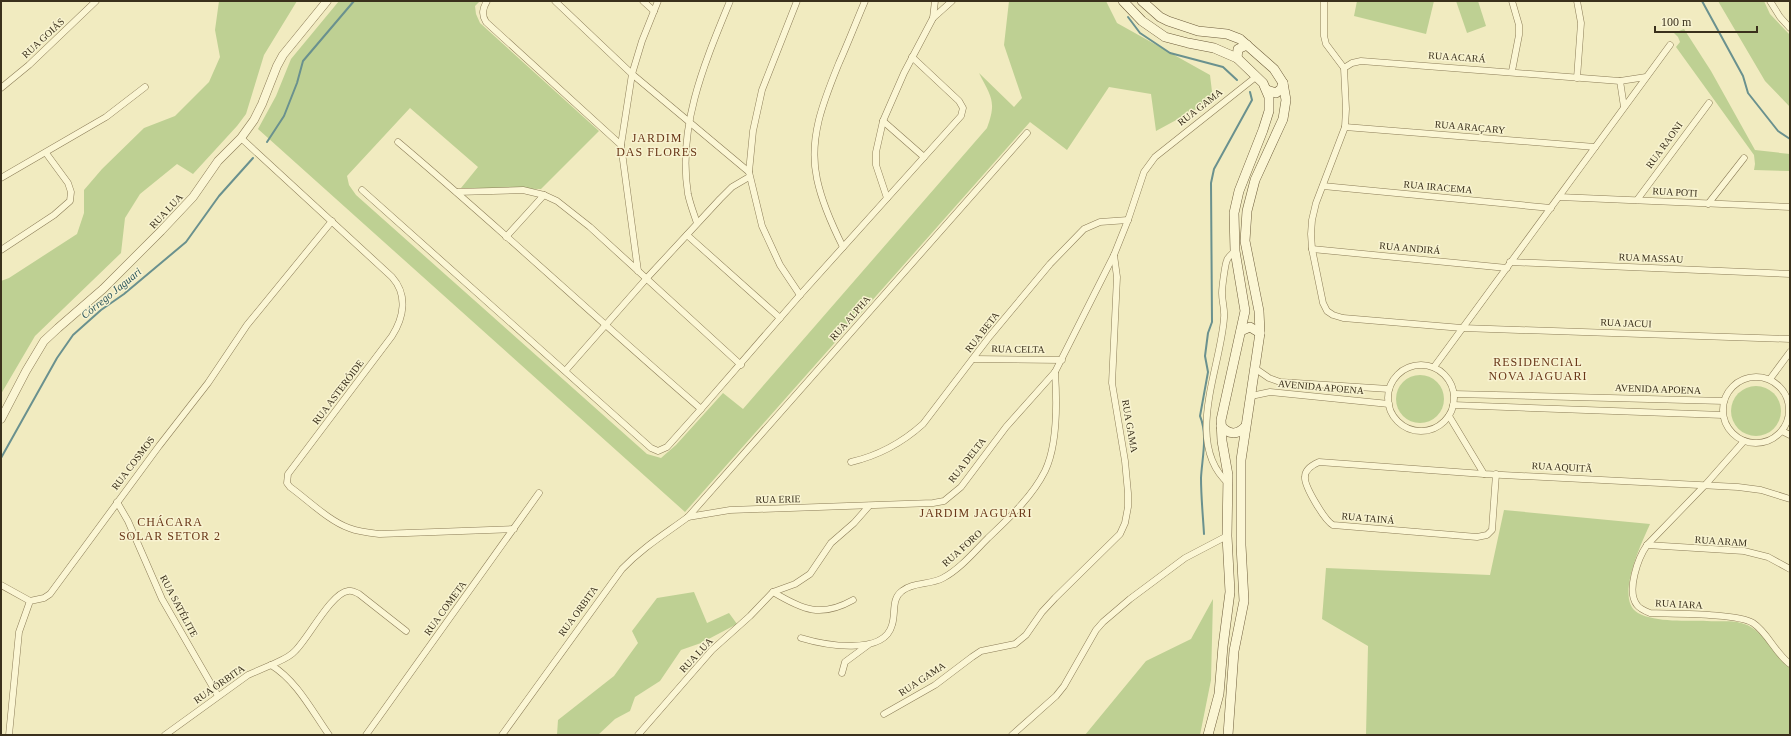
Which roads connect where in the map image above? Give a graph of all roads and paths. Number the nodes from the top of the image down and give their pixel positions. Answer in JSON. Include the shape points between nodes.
{"nodes":[{"id":1,"x":96,"y":1,"type":"edge"},
{"id":2,"x":327,"y":1,"type":"edge"},
{"id":3,"x":487,"y":1,"type":"edge"},
{"id":4,"x":555,"y":1,"type":"edge"},
{"id":5,"x":643,"y":1,"type":"edge"},
{"id":6,"x":658,"y":1,"type":"edge"},
{"id":7,"x":730,"y":1,"type":"edge"},
{"id":8,"x":797,"y":1,"type":"edge"},
{"id":9,"x":864,"y":1,"type":"edge"},
{"id":10,"x":935,"y":1,"type":"edge"},
{"id":11,"x":952,"y":1,"type":"edge"},
{"id":12,"x":1123,"y":1,"type":"edge"},
{"id":13,"x":1142,"y":1,"type":"edge"},
{"id":14,"x":1324,"y":1,"type":"edge"},
{"id":15,"x":1512,"y":1,"type":"edge"},
{"id":16,"x":1577,"y":1,"type":"edge"},
{"id":17,"x":1770,"y":1,"type":"edge"},
{"id":18,"x":654,"y":11,"type":"junction"},
{"id":19,"x":933,"y":18,"type":"junction"},
{"id":20,"x":1790,"y":28,"type":"edge"},
{"id":21,"x":1247,"y":45,"type":"junction"},
{"id":22,"x":1670,"y":45,"type":"dead end"},
{"id":23,"x":912,"y":57,"type":"junction"},
{"id":24,"x":1237,"y":58,"type":"junction"},
{"id":25,"x":1344,"y":68,"type":"junction"},
{"id":26,"x":1512,"y":72,"type":"junction"},
{"id":27,"x":632,"y":74,"type":"junction"},
{"id":28,"x":1257,"y":76,"type":"junction"},
{"id":29,"x":1646,"y":77,"type":"junction"},
{"id":30,"x":1577,"y":78,"type":"junction"},
{"id":31,"x":1620,"y":81,"type":"junction"},
{"id":32,"x":1283,"y":83,"type":"junction"},
{"id":33,"x":145,"y":87,"type":"dead end"},
{"id":34,"x":1,"y":88,"type":"edge"},
{"id":35,"x":1267,"y":90,"type":"junction"},
{"id":36,"x":1709,"y":103,"type":"dead end"},
{"id":37,"x":1624,"y":107,"type":"junction"},
{"id":38,"x":690,"y":121,"type":"junction"},
{"id":39,"x":883,"y":121,"type":"junction"},
{"id":40,"x":1344,"y":127,"type":"junction"},
{"id":41,"x":1028,"y":133,"type":"dead end"},
{"id":42,"x":241,"y":138,"type":"junction"},
{"id":43,"x":398,"y":142,"type":"dead end"},
{"id":44,"x":621,"y":145,"type":"junction"},
{"id":45,"x":1595,"y":147,"type":"junction"},
{"id":46,"x":46,"y":153,"type":"junction"},
{"id":47,"x":924,"y":157,"type":"junction"},
{"id":48,"x":1744,"y":158,"type":"dead end"},
{"id":49,"x":749,"y":174,"type":"junction"},
{"id":50,"x":1,"y":178,"type":"edge"},
{"id":51,"x":1323,"y":186,"type":"junction"},
{"id":52,"x":362,"y":190,"type":"dead end"},
{"id":53,"x":457,"y":192,"type":"junction"},
{"id":54,"x":544,"y":195,"type":"junction"},
{"id":55,"x":1558,"y":197,"type":"junction"},
{"id":56,"x":887,"y":198,"type":"junction"},
{"id":57,"x":1637,"y":200,"type":"junction"},
{"id":58,"x":1708,"y":204,"type":"junction"},
{"id":59,"x":1790,"y":207,"type":"edge"},
{"id":60,"x":1550,"y":208,"type":"junction"},
{"id":61,"x":1128,"y":220,"type":"junction"},
{"id":62,"x":332,"y":221,"type":"junction"},
{"id":63,"x":697,"y":223,"type":"junction"},
{"id":64,"x":687,"y":235,"type":"junction"},
{"id":65,"x":506,"y":237,"type":"junction"},
{"id":66,"x":843,"y":247,"type":"junction"},
{"id":67,"x":1312,"y":249,"type":"junction"},
{"id":68,"x":1,"y":250,"type":"edge"},
{"id":69,"x":1235,"y":251,"type":"junction"},
{"id":70,"x":1114,"y":255,"type":"junction"},
{"id":71,"x":1508,"y":265,"type":"junction"},
{"id":72,"x":638,"y":271,"type":"junction"},
{"id":73,"x":1790,"y":274,"type":"edge"},
{"id":74,"x":646,"y":279,"type":"junction"},
{"id":75,"x":800,"y":295,"type":"junction"},
{"id":76,"x":780,"y":318,"type":"junction"},
{"id":77,"x":605,"y":326,"type":"junction"},
{"id":78,"x":1462,"y":328,"type":"junction"},
{"id":79,"x":1242,"y":331,"type":"junction"},
{"id":80,"x":1260,"y":333,"type":"junction"},
{"id":81,"x":1790,"y":338,"type":"edge"},
{"id":82,"x":1790,"y":352,"type":"edge"},
{"id":83,"x":974,"y":359,"type":"junction"},
{"id":84,"x":1062,"y":360,"type":"junction"},
{"id":85,"x":741,"y":365,"type":"junction"},
{"id":86,"x":1434,"y":367,"type":"junction"},
{"id":87,"x":1256,"y":369,"type":"junction"},
{"id":88,"x":566,"y":370,"type":"junction"},
{"id":89,"x":1055,"y":372,"type":"junction"},
{"id":90,"x":1770,"y":379,"type":"junction"},
{"id":91,"x":1389,"y":389,"type":"junction"},
{"id":92,"x":1454,"y":394,"type":"junction"},
{"id":93,"x":1251,"y":396,"type":"junction"},
{"id":94,"x":1591,"y":397,"type":"junction"},
{"id":95,"x":1724,"y":401,"type":"junction"},
{"id":96,"x":1389,"y":404,"type":"junction"},
{"id":97,"x":1454,"y":405,"type":"junction"},
{"id":98,"x":701,"y":409,"type":"junction"},
{"id":99,"x":1590,"y":410,"type":"junction"},
{"id":100,"x":1790,"y":411,"type":"edge"},
{"id":101,"x":1723,"y":415,"type":"junction"},
{"id":102,"x":1449,"y":416,"type":"junction"},
{"id":103,"x":1,"y":419,"type":"edge"},
{"id":104,"x":1789,"y":421,"type":"edge"},
{"id":105,"x":1221,"y":426,"type":"junction"},
{"id":106,"x":1245,"y":427,"type":"junction"},
{"id":107,"x":1782,"y":431,"type":"junction"},
{"id":108,"x":1790,"y":435,"type":"edge"},
{"id":109,"x":1744,"y":441,"type":"junction"},
{"id":110,"x":851,"y":462,"type":"dead end"},
{"id":111,"x":1484,"y":474,"type":"junction"},
{"id":112,"x":1496,"y":474,"type":"junction"},
{"id":113,"x":1229,"y":484,"type":"junction"},
{"id":114,"x":1706,"y":484,"type":"junction"},
{"id":115,"x":539,"y":493,"type":"dead end"},
{"id":116,"x":1790,"y":499,"type":"edge"},
{"id":117,"x":117,"y":502,"type":"junction"},
{"id":118,"x":869,"y":506,"type":"junction"},
{"id":119,"x":688,"y":517,"type":"junction"},
{"id":120,"x":514,"y":529,"type":"junction"},
{"id":121,"x":1227,"y":536,"type":"junction"},
{"id":122,"x":1647,"y":545,"type":"junction"},
{"id":123,"x":1790,"y":569,"type":"edge"},
{"id":124,"x":1,"y":585,"type":"edge"},
{"id":125,"x":773,"y":592,"type":"junction"},
{"id":126,"x":1230,"y":592,"type":"junction"},
{"id":127,"x":1244,"y":592,"type":"junction"},
{"id":128,"x":854,"y":600,"type":"dead end"},
{"id":129,"x":30,"y":601,"type":"junction"},
{"id":130,"x":406,"y":631,"type":"dead end"},
{"id":131,"x":801,"y":638,"type":"dead end"},
{"id":132,"x":870,"y":643,"type":"junction"},
{"id":133,"x":1790,"y":664,"type":"edge"},
{"id":134,"x":271,"y":665,"type":"junction"},
{"id":135,"x":842,"y":673,"type":"dead end"},
{"id":136,"x":218,"y":696,"type":"junction"},
{"id":137,"x":884,"y":714,"type":"dead end"},
{"id":138,"x":9,"y":735,"type":"edge"},
{"id":139,"x":165,"y":735,"type":"edge"},
{"id":140,"x":329,"y":735,"type":"edge"},
{"id":141,"x":366,"y":735,"type":"edge"},
{"id":142,"x":502,"y":735,"type":"edge"},
{"id":143,"x":638,"y":735,"type":"edge"},
{"id":144,"x":1012,"y":735,"type":"edge"},
{"id":145,"x":1208,"y":735,"type":"edge"},
{"id":146,"x":1228,"y":735,"type":"edge"}],
"edges":[{"from":1,"to":34,"type":"street","name":"RUA GOIÁS"},
{"from":2,"to":42,"type":"street","name":"RUA LUA","via":[[283,55],[254,120]]},
{"from":3,"to":44,"type":"street","via":[[483,15],[486,22]]},
{"from":4,"to":27,"type":"street"},
{"from":5,"to":18,"type":"street"},
{"from":6,"to":18,"type":"street"},
{"from":7,"to":38,"type":"street","via":[[699,79]]},
{"from":8,"to":49,"type":"street","via":[[761,96],[753,131]]},
{"from":9,"to":66,"type":"street","via":[[827,93],[816,129],[817,178],[825,210]]},
{"from":10,"to":19,"type":"street"},
{"from":11,"to":19,"type":"street"},
{"from":12,"to":24,"type":"main road","via":[[1142,22],[1165,37],[1214,48]]},
{"from":13,"to":21,"type":"main road","via":[[1168,21],[1198,31],[1227,34]]},
{"from":14,"to":25,"type":"street","via":[[1326,44]]},
{"from":15,"to":26,"type":"street","via":[[1519,25],[1519,35]]},
{"from":16,"to":30,"type":"street","via":[[1581,23]]},
{"from":17,"to":20,"type":"street"},
{"from":18,"to":27,"type":"street"},
{"from":19,"to":23,"type":"street"},
{"from":21,"to":24,"type":"main road","via":[[1238,49]]},
{"from":21,"to":32,"type":"main road","via":[[1270,64]]},
{"from":22,"to":29,"type":"street"},
{"from":23,"to":39,"type":"street"},
{"from":23,"to":47,"type":"street","via":[[959,101],[963,108],[961,116]]},
{"from":24,"to":28,"type":"main road"},
{"from":25,"to":26,"type":"street","name":"RUA ACARÁ","via":[[1361,61]]},
{"from":25,"to":40,"type":"street"},
{"from":26,"to":30,"type":"street","name":"RUA ACARÁ"},
{"from":27,"to":38,"type":"street"},
{"from":27,"to":44,"type":"street"},
{"from":28,"to":35,"type":"main road"},
{"from":28,"to":61,"type":"street","name":"RUA GAMA","via":[[1155,157],[1144,172]]},
{"from":29,"to":31,"type":"street","name":"RUA ACARÁ"},
{"from":29,"to":37,"type":"street"},
{"from":30,"to":31,"type":"street","name":"RUA ACARÁ"},
{"from":31,"to":37,"type":"street"},
{"from":32,"to":35,"type":"main road","via":[[1276,93]]},
{"from":32,"to":80,"type":"main road","via":[[1286,100],[1283,119],[1255,180],[1247,211],[1245,241],[1259,311]]},
{"from":33,"to":46,"type":"street","via":[[106,117]]},
{"from":35,"to":69,"type":"main road","via":[[1270,98],[1269,111],[1239,191],[1234,213]]},
{"from":36,"to":57,"type":"street","name":"RUA RAONI"},
{"from":37,"to":45,"type":"street"},
{"from":38,"to":49,"type":"street"},
{"from":38,"to":63,"type":"street","via":[[686,169],[688,194]]},
{"from":39,"to":47,"type":"street"},
{"from":39,"to":56,"type":"street","via":[[876,152],[876,165]]},
{"from":40,"to":45,"type":"street","name":"RUA ARAÇARY"},
{"from":40,"to":51,"type":"street"},
{"from":41,"to":119,"type":"street","name":"RUA ALPHA"},
{"from":42,"to":62,"type":"street","name":"RUA ASTERÓIDE"},
{"from":42,"to":103,"type":"street","name":"RUA LUA","via":[[218,161],[193,197],[162,231],[103,289],[44,341]]},
{"from":43,"to":53,"type":"street"},
{"from":44,"to":72,"type":"street"},
{"from":45,"to":55,"type":"street"},
{"from":46,"to":50,"type":"street"},
{"from":46,"to":68,"type":"street","via":[[68,183],[71,196],[67,204],[54,216]]},
{"from":47,"to":56,"type":"street"},
{"from":48,"to":58,"type":"street"},
{"from":49,"to":63,"type":"street","via":[[732,187]]},
{"from":49,"to":75,"type":"street","via":[[762,226],[780,265]]},
{"from":51,"to":60,"type":"street","name":"RUA IRACEMA"},
{"from":51,"to":67,"type":"street","via":[[1312,220]]},
{"from":52,"to":88,"type":"street"},
{"from":53,"to":54,"type":"street","via":[[523,190]]},
{"from":53,"to":65,"type":"street"},
{"from":54,"to":65,"type":"street"},
{"from":54,"to":72,"type":"street","via":[[557,201],[590,227]]},
{"from":55,"to":57,"type":"street","name":"RUA POTI"},
{"from":55,"to":60,"type":"street"},
{"from":56,"to":66,"type":"street"},
{"from":57,"to":58,"type":"street","name":"RUA POTI"},
{"from":58,"to":59,"type":"street","name":"RUA POTI"},
{"from":60,"to":71,"type":"street"},
{"from":61,"to":70,"type":"street","name":"RUA GAMA"},
{"from":61,"to":83,"type":"street","name":"RUA BETA","via":[[1100,222],[1084,229],[1050,264]]},
{"from":62,"to":117,"type":"street","name":"RUA COSMOS","via":[[248,325],[208,383]]},
{"from":62,"to":120,"type":"street","name":"RUA ASTERÓIDE","via":[[399,285],[403,299],[402,316],[392,336],[288,474],[287,483],[339,523],[366,533]]},
{"from":63,"to":64,"type":"street"},
{"from":64,"to":74,"type":"street"},
{"from":64,"to":76,"type":"street"},
{"from":65,"to":77,"type":"street"},
{"from":66,"to":75,"type":"street"},
{"from":67,"to":71,"type":"street","name":"RUA ANDIRÁ"},
{"from":67,"to":78,"type":"street","via":[[1323,302],[1333,315]]},
{"from":69,"to":79,"type":"main road","via":[[1245,307]]},
{"from":69,"to":113,"type":"street","via":[[1225,265],[1222,293],[1225,305],[1224,318],[1212,377],[1206,433],[1219,476]]},
{"from":70,"to":84,"type":"street","name":"RUA DELTA"},
{"from":70,"to":137,"type":"street","name":"RUA GAMA","via":[[1117,277],[1112,383],[1126,461],[1128,493],[1125,523],[1120,534],[1055,598],[1015,644],[981,651],[935,685]]},
{"from":71,"to":73,"type":"street","name":"RUA MASSAU"},
{"from":71,"to":78,"type":"street"},
{"from":72,"to":74,"type":"street"},
{"from":74,"to":77,"type":"street"},
{"from":74,"to":85,"type":"street"},
{"from":75,"to":76,"type":"street"},
{"from":76,"to":85,"type":"street"},
{"from":77,"to":88,"type":"street"},
{"from":77,"to":98,"type":"street"},
{"from":78,"to":81,"type":"street","name":"RUA JACUI"},
{"from":78,"to":86,"type":"street"},
{"from":79,"to":80,"type":"main road","via":[[1250,327]]},
{"from":79,"to":105,"type":"main road"},
{"from":80,"to":87,"type":"main road"},
{"from":82,"to":90,"type":"street"},
{"from":83,"to":84,"type":"street","name":"RUA CELTA"},
{"from":83,"to":110,"type":"street","name":"RUA BETA","via":[[923,424],[911,434],[865,459]]},
{"from":84,"to":89,"type":"street","name":"RUA DELTA"},
{"from":85,"to":98,"type":"street"},
{"from":86,"to":91,"type":"street","via":[[1415,365],[1407,368],[1399,373]]},
{"from":86,"to":92,"type":"street","via":[[1448,377]]},
{"from":87,"to":91,"type":"street","name":"AVENIDA APOENA","via":[[1280,382]]},
{"from":87,"to":93,"type":"main road"},
{"from":88,"to":98,"type":"street","via":[[658,451],[667,447]]},
{"from":89,"to":118,"type":"street","name":"RUA DELTA","via":[[1006,427],[952,496],[933,503]]},
{"from":89,"to":132,"type":"street","name":"RUA FORO","via":[[1054,435],[1049,460],[1037,484],[1003,523],[952,572],[932,583],[907,588],[900,593],[895,603],[890,631],[885,637]]},
{"from":90,"to":95,"type":"street","via":[[1761,376],[1742,379],[1728,392]]},
{"from":90,"to":100,"type":"street","via":[[1785,392]]},
{"from":91,"to":96,"type":"street"},
{"from":92,"to":94,"type":"street","name":"AVENIDA APOENA"},
{"from":92,"to":97,"type":"street"},
{"from":93,"to":96,"type":"street","name":"AVENIDA APOENA","via":[[1270,392]]},
{"from":93,"to":106,"type":"main road"},
{"from":94,"to":95,"type":"street","name":"AVENIDA APOENA"},
{"from":94,"to":99,"type":"street"},
{"from":95,"to":101,"type":"street"},
{"from":96,"to":102,"type":"street","via":[[1397,421],[1414,430],[1434,428]]},
{"from":97,"to":99,"type":"street"},
{"from":97,"to":102,"type":"street"},
{"from":99,"to":101,"type":"street"},
{"from":100,"to":104,"type":"street"},
{"from":101,"to":109,"type":"street","via":[[1734,435]]},
{"from":102,"to":111,"type":"street"},
{"from":104,"to":107,"type":"street"},
{"from":105,"to":106,"type":"main road","via":[[1231,433],[1239,432]]},
{"from":105,"to":113,"type":"main road"},
{"from":106,"to":127,"type":"main road","via":[[1241,460]]},
{"from":107,"to":108,"type":"street"},
{"from":107,"to":109,"type":"street","via":[[1764,442]]},
{"from":109,"to":114,"type":"street","name":"RUA IARA"},
{"from":111,"to":112,"type":"street","name":"RUA AQUITÃ"},
{"from":111,"to":112,"type":"street","name":"RUA TAINÁ","via":[[1319,462],[1312,465],[1305,476],[1305,482],[1326,520],[1333,525],[1477,537],[1487,535],[1492,530]]},
{"from":112,"to":114,"type":"street","name":"RUA AQUITÃ"},
{"from":113,"to":121,"type":"main road"},
{"from":114,"to":116,"type":"street","name":"RUA AQUITÃ","via":[[1762,490]]},
{"from":114,"to":122,"type":"street","name":"RUA IARA"},
{"from":115,"to":120,"type":"street","name":"RUA COMETA"},
{"from":117,"to":129,"type":"street","name":"RUA COSMOS","via":[[50,594]]},
{"from":117,"to":136,"type":"street","name":"RUA SATÉLITE","via":[[162,599]]},
{"from":118,"to":119,"type":"street","name":"RUA ERIE","via":[[730,510]]},
{"from":118,"to":125,"type":"street","via":[[831,543],[815,568],[804,579]]},
{"from":119,"to":142,"type":"street","name":"RUA ORBITA","via":[[654,540],[622,569]]},
{"from":120,"to":141,"type":"street","name":"RUA COMETA"},
{"from":121,"to":126,"type":"main road"},
{"from":121,"to":144,"type":"street","via":[[1186,558],[1103,622],[1056,696]]},
{"from":122,"to":123,"type":"street","name":"RUA ARAM","via":[[1744,551],[1768,557]]},
{"from":122,"to":133,"type":"street","name":"RUA IARA","via":[[1642,554],[1632,594],[1640,609],[1650,613],[1730,616],[1745,619],[1762,631]]},
{"from":124,"to":129,"type":"street"},
{"from":125,"to":128,"type":"street","via":[[805,609],[832,609]]},
{"from":125,"to":143,"type":"street","name":"RUA LUA","via":[[695,668],[667,704]]},
{"from":126,"to":127,"type":"main road"},
{"from":126,"to":145,"type":"main road","via":[[1219,694]]},
{"from":127,"to":146,"type":"main road","via":[[1244,605],[1234,651]]},
{"from":129,"to":138,"type":"street","via":[[19,632]]},
{"from":130,"to":134,"type":"street","name":"RUA ÓRBITA","via":[[359,594],[347,591],[325,610],[295,652]]},
{"from":131,"to":132,"type":"street","name":"RUA FORO","via":[[838,645]]},
{"from":132,"to":135,"type":"street","via":[[847,660]]},
{"from":134,"to":136,"type":"street","name":"RUA ÓRBITA","via":[[248,675]]},
{"from":134,"to":140,"type":"street","via":[[293,684]]},
{"from":136,"to":139,"type":"street","name":"RUA ÓRBITA"}]}
